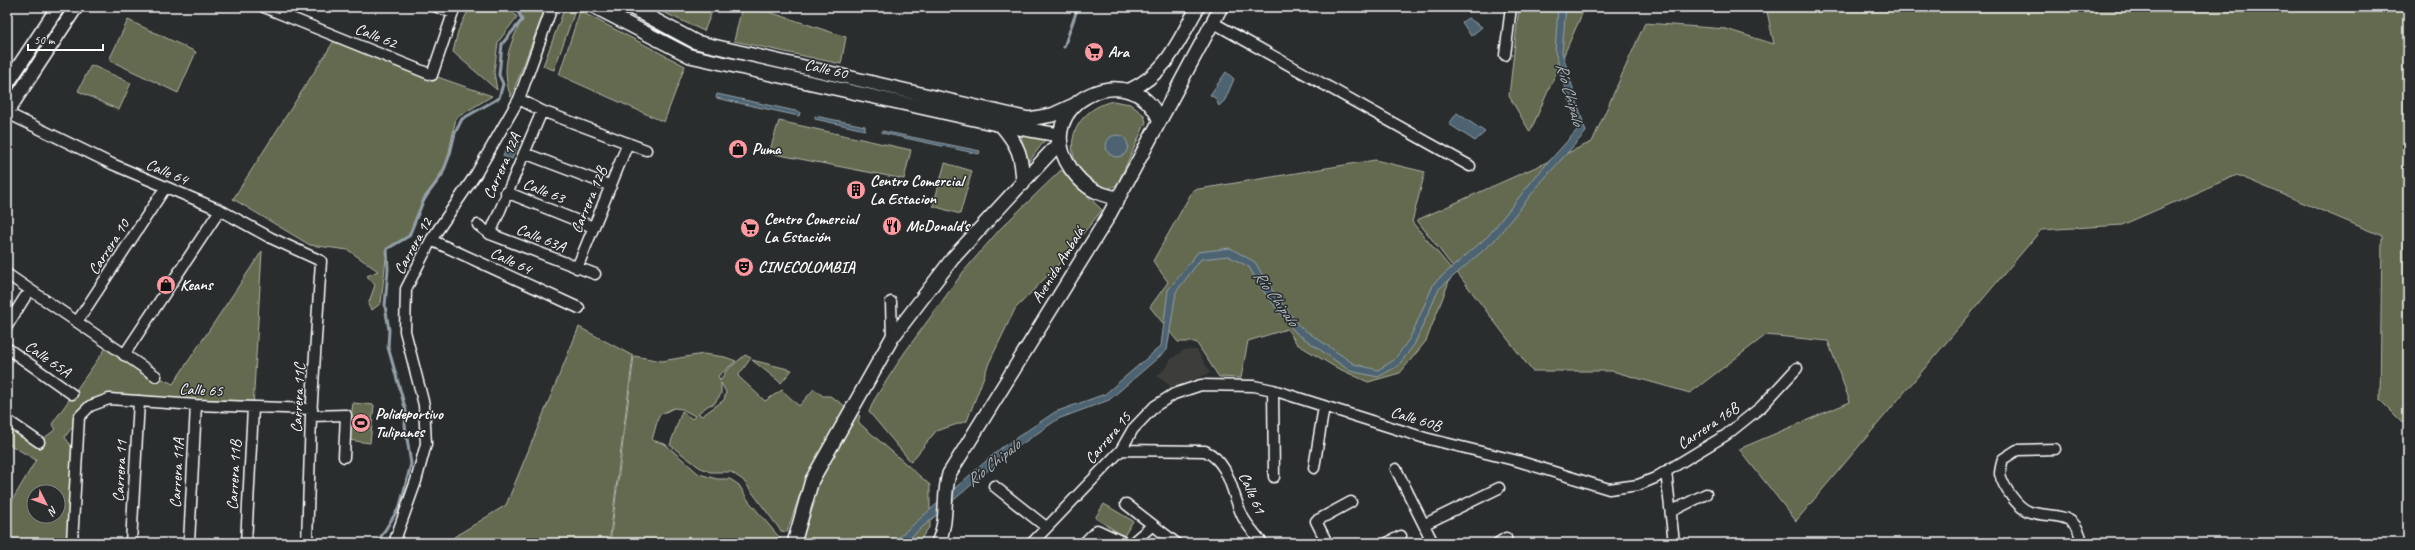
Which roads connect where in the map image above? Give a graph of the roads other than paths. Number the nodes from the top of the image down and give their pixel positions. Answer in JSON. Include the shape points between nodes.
{"nodes":[{"id":1,"x":58,"y":7,"type":"edge"},
{"id":2,"x":76,"y":7,"type":"edge"},
{"id":3,"x":264,"y":7,"type":"edge"},
{"id":4,"x":437,"y":7,"type":"edge"},
{"id":5,"x":552,"y":7,"type":"edge"},
{"id":6,"x":595,"y":7,"type":"edge"},
{"id":7,"x":631,"y":7,"type":"edge"},
{"id":8,"x":1198,"y":7,"type":"edge"},
{"id":9,"x":1221,"y":7,"type":"edge"},
{"id":10,"x":1511,"y":7,"type":"edge"},
{"id":11,"x":1212,"y":22,"type":"junction"},
{"id":12,"x":1506,"y":55,"type":"dead end"},
{"id":13,"x":7,"y":84,"type":"edge"},
{"id":14,"x":1130,"y":90,"type":"junction"},
{"id":15,"x":519,"y":99,"type":"junction"},
{"id":16,"x":1074,"y":104,"type":"junction"},
{"id":17,"x":542,"y":111,"type":"junction"},
{"id":18,"x":7,"y":112,"type":"edge"},
{"id":19,"x":1159,"y":119,"type":"junction"},
{"id":20,"x":1001,"y":125,"type":"junction"},
{"id":21,"x":1059,"y":139,"type":"junction"},
{"id":22,"x":628,"y":143,"type":"junction"},
{"id":23,"x":646,"y":150,"type":"dead end"},
{"id":24,"x":524,"y":153,"type":"junction"},
{"id":25,"x":1470,"y":166,"type":"dead end"},
{"id":26,"x":1023,"y":184,"type":"junction"},
{"id":27,"x":611,"y":186,"type":"junction"},
{"id":28,"x":165,"y":188,"type":"junction"},
{"id":29,"x":506,"y":192,"type":"junction"},
{"id":30,"x":1119,"y":198,"type":"junction"},
{"id":31,"x":220,"y":210,"type":"junction"},
{"id":32,"x":478,"y":225,"type":"dead end"},
{"id":33,"x":593,"y":228,"type":"junction"},
{"id":34,"x":490,"y":234,"type":"junction"},
{"id":35,"x":431,"y":240,"type":"junction"},
{"id":36,"x":316,"y":257,"type":"joint"},
{"id":37,"x":577,"y":268,"type":"junction"},
{"id":38,"x":7,"y":274,"type":"edge"},
{"id":39,"x":595,"y":274,"type":"dead end"},
{"id":40,"x":25,"y":297,"type":"dead end"},
{"id":41,"x":891,"y":302,"type":"dead end"},
{"id":42,"x":579,"y":308,"type":"dead end"},
{"id":43,"x":77,"y":322,"type":"junction"},
{"id":44,"x":7,"y":326,"type":"edge"},
{"id":45,"x":892,"y":338,"type":"junction"},
{"id":46,"x":7,"y":348,"type":"edge"},
{"id":47,"x":124,"y":355,"type":"junction"},
{"id":48,"x":1798,"y":368,"type":"dead end"},
{"id":49,"x":156,"y":376,"type":"dead end"},
{"id":50,"x":1201,"y":385,"type":"joint"},
{"id":51,"x":1273,"y":390,"type":"junction"},
{"id":52,"x":72,"y":394,"type":"dead end"},
{"id":53,"x":138,"y":401,"type":"junction"},
{"id":54,"x":196,"y":405,"type":"junction"},
{"id":55,"x":1324,"y":406,"type":"junction"},
{"id":56,"x":253,"y":408,"type":"junction"},
{"id":57,"x":312,"y":412,"type":"junction"},
{"id":58,"x":8,"y":423,"type":"edge"},
{"id":59,"x":39,"y":442,"type":"dead end"},
{"id":60,"x":2054,"y":449,"type":"dead end"},
{"id":61,"x":1121,"y":450,"type":"junction"},
{"id":62,"x":344,"y":457,"type":"dead end"},
{"id":63,"x":1314,"y":468,"type":"dead end"},
{"id":64,"x":1396,"y":469,"type":"dead end"},
{"id":65,"x":1666,"y":471,"type":"junction"},
{"id":66,"x":1274,"y":477,"type":"dead end"},
{"id":67,"x":994,"y":486,"type":"dead end"},
{"id":68,"x":1499,"y":488,"type":"dead end"},
{"id":69,"x":1621,"y":488,"type":"joint"},
{"id":70,"x":1706,"y":494,"type":"dead end"},
{"id":71,"x":1351,"y":502,"type":"dead end"},
{"id":72,"x":1126,"y":504,"type":"dead end"},
{"id":73,"x":1672,"y":511,"type":"junction"},
{"id":74,"x":1425,"y":524,"type":"junction"},
{"id":75,"x":1153,"y":525,"type":"junction"},
{"id":76,"x":1046,"y":527,"type":"junction"},
{"id":77,"x":1401,"y":536,"type":"dead end"},
{"id":78,"x":938,"y":542,"type":"edge"},
{"id":79,"x":72,"y":543,"type":"edge"},
{"id":80,"x":131,"y":543,"type":"edge"},
{"id":81,"x":189,"y":543,"type":"edge"},
{"id":82,"x":246,"y":543,"type":"edge"},
{"id":83,"x":307,"y":543,"type":"edge"},
{"id":84,"x":394,"y":543,"type":"edge"},
{"id":85,"x":794,"y":543,"type":"edge"},
{"id":86,"x":1032,"y":543,"type":"edge"},
{"id":87,"x":1084,"y":543,"type":"edge"},
{"id":88,"x":1125,"y":543,"type":"edge"},
{"id":89,"x":1132,"y":543,"type":"edge"},
{"id":90,"x":1176,"y":543,"type":"edge"},
{"id":91,"x":1262,"y":543,"type":"edge"},
{"id":92,"x":1327,"y":543,"type":"edge"},
{"id":93,"x":1387,"y":543,"type":"edge"},
{"id":94,"x":1433,"y":543,"type":"edge"},
{"id":95,"x":1674,"y":543,"type":"edge"},
{"id":96,"x":2082,"y":543,"type":"edge"}],
"edges":[{"from":1,"to":13,"type":"main road"},
{"from":2,"to":18,"type":"main road"},
{"from":3,"to":4,"type":"street","name":"Calle 62","via":[[432,75],[453,13]]},
{"from":5,"to":15,"type":"street","name":"Carrera 12"},
{"from":6,"to":20,"type":"main road","name":"Calle 60","via":[[690,56]]},
{"from":7,"to":16,"type":"main road","name":"Calle 60","via":[[696,42],[1029,119],[1052,115]]},
{"from":8,"to":14,"type":"main road","via":[[1155,76]]},
{"from":9,"to":11,"type":"main road","name":"Avenida Ambalá"},
{"from":10,"to":12,"type":"street"},
{"from":11,"to":19,"type":"main road","name":"Avenida Ambalá"},
{"from":11,"to":25,"type":"street"},
{"from":14,"to":16,"type":"main road","via":[[1105,89],[1083,97]]},
{"from":14,"to":19,"type":"main road","via":[[1154,106]]},
{"from":15,"to":17,"type":"street"},
{"from":15,"to":35,"type":"street","name":"Carrera 12","via":[[476,174]]},
{"from":16,"to":21,"type":"main road","via":[[1062,123]]},
{"from":17,"to":22,"type":"street"},
{"from":17,"to":24,"type":"street","name":"Carrera 12A"},
{"from":18,"to":28,"type":"street","name":"Calle 64","via":[[60,140]]},
{"from":19,"to":30,"type":"main road","name":"Avenida Ambalá"},
{"from":20,"to":21,"type":"main road","name":"Calle 60"},
{"from":20,"to":26,"type":"main road","via":[[1015,141]]},
{"from":21,"to":26,"type":"main road"},
{"from":21,"to":30,"type":"main road","via":[[1069,166],[1082,183],[1096,193]]},
{"from":22,"to":23,"type":"street"},
{"from":22,"to":27,"type":"street","name":"Carrera 12B"},
{"from":24,"to":27,"type":"street"},
{"from":24,"to":29,"type":"street","name":"Carrera 12A"},
{"from":26,"to":45,"type":"main road","via":[[953,258]]},
{"from":27,"to":33,"type":"street","name":"Carrera 12B"},
{"from":28,"to":31,"type":"street","name":"Calle 64"},
{"from":28,"to":43,"type":"street","name":"Carrera 10"},
{"from":29,"to":33,"type":"street","name":"Calle 63"},
{"from":29,"to":34,"type":"street","name":"Carrera 12A"},
{"from":30,"to":78,"type":"main road","name":"Avenida Ambalá","via":[[949,474],[944,492],[945,522]]},
{"from":31,"to":36,"type":"street","name":"Calle 64","via":[[270,238]]},
{"from":31,"to":47,"type":"street"},
{"from":32,"to":34,"type":"street","name":"Calle 63A"},
{"from":33,"to":37,"type":"street","name":"Carrera 12B"},
{"from":34,"to":37,"type":"street","name":"Calle 63A"},
{"from":35,"to":42,"type":"street","name":"Calle 64"},
{"from":35,"to":84,"type":"street","name":"Carrera 12","via":[[406,289],[405,331],[424,405],[426,444]]},
{"from":36,"to":57,"type":"street","name":"Carrera 11C","via":[[321,261]]},
{"from":37,"to":39,"type":"street","name":"Calle 63A"},
{"from":38,"to":43,"type":"street"},
{"from":40,"to":44,"type":"street"},
{"from":41,"to":45,"type":"street"},
{"from":43,"to":47,"type":"street"},
{"from":45,"to":85,"type":"main road","via":[[812,480]]},
{"from":46,"to":52,"type":"street","name":"Calle 65A"},
{"from":47,"to":49,"type":"street"},
{"from":48,"to":65,"type":"street","name":"Carrera 16B","via":[[1761,407],[1726,435]]},
{"from":50,"to":51,"type":"street","name":"Calle 60B","via":[[1254,386]]},
{"from":50,"to":61,"type":"street","name":"Carrera 15","via":[[1174,394],[1155,406],[1133,429]]},
{"from":51,"to":55,"type":"street","name":"Calle 60B"},
{"from":51,"to":66,"type":"street"},
{"from":53,"to":54,"type":"street","name":"Calle 65"},
{"from":53,"to":79,"type":"street","name":"Calle 65","via":[[109,399],[90,406],[79,417]]},
{"from":53,"to":80,"type":"street","name":"Carrera 11"},
{"from":54,"to":56,"type":"street","name":"Calle 65"},
{"from":54,"to":81,"type":"street","name":"Carrera 11A"},
{"from":55,"to":63,"type":"street"},
{"from":55,"to":69,"type":"street","name":"Calle 60B","via":[[1432,440],[1518,461],[1608,489]]},
{"from":56,"to":57,"type":"street","name":"Calle 65"},
{"from":56,"to":82,"type":"street","name":"Carrera 11B"},
{"from":57,"to":62,"type":"street","name":"Calle 65","via":[[346,415]]},
{"from":57,"to":83,"type":"street","name":"Carrera 11C"},
{"from":58,"to":59,"type":"street"},
{"from":60,"to":96,"type":"street","via":[[2017,450],[2003,459],[2000,472],[2004,485],[2029,512],[2070,519],[2080,532]]},
{"from":61,"to":76,"type":"street","name":"Carrera 15"},
{"from":61,"to":91,"type":"street","name":"Calle 61","via":[[1205,451],[1215,456],[1223,464],[1243,517]]},
{"from":64,"to":74,"type":"street"},
{"from":65,"to":69,"type":"street","name":"Carrera 16B","via":[[1638,485]]},
{"from":65,"to":73,"type":"street"},
{"from":67,"to":76,"type":"street"},
{"from":68,"to":74,"type":"street"},
{"from":70,"to":73,"type":"street"},
{"from":71,"to":92,"type":"street","via":[[1316,521]]},
{"from":72,"to":75,"type":"street"},
{"from":73,"to":95,"type":"street"},
{"from":74,"to":94,"type":"street"},
{"from":75,"to":89,"type":"street"},
{"from":75,"to":90,"type":"street"},
{"from":76,"to":86,"type":"street","name":"Carrera 15"},
{"from":77,"to":93,"type":"street"},
{"from":87,"to":88,"type":"street","via":[[1097,530]]}]}
